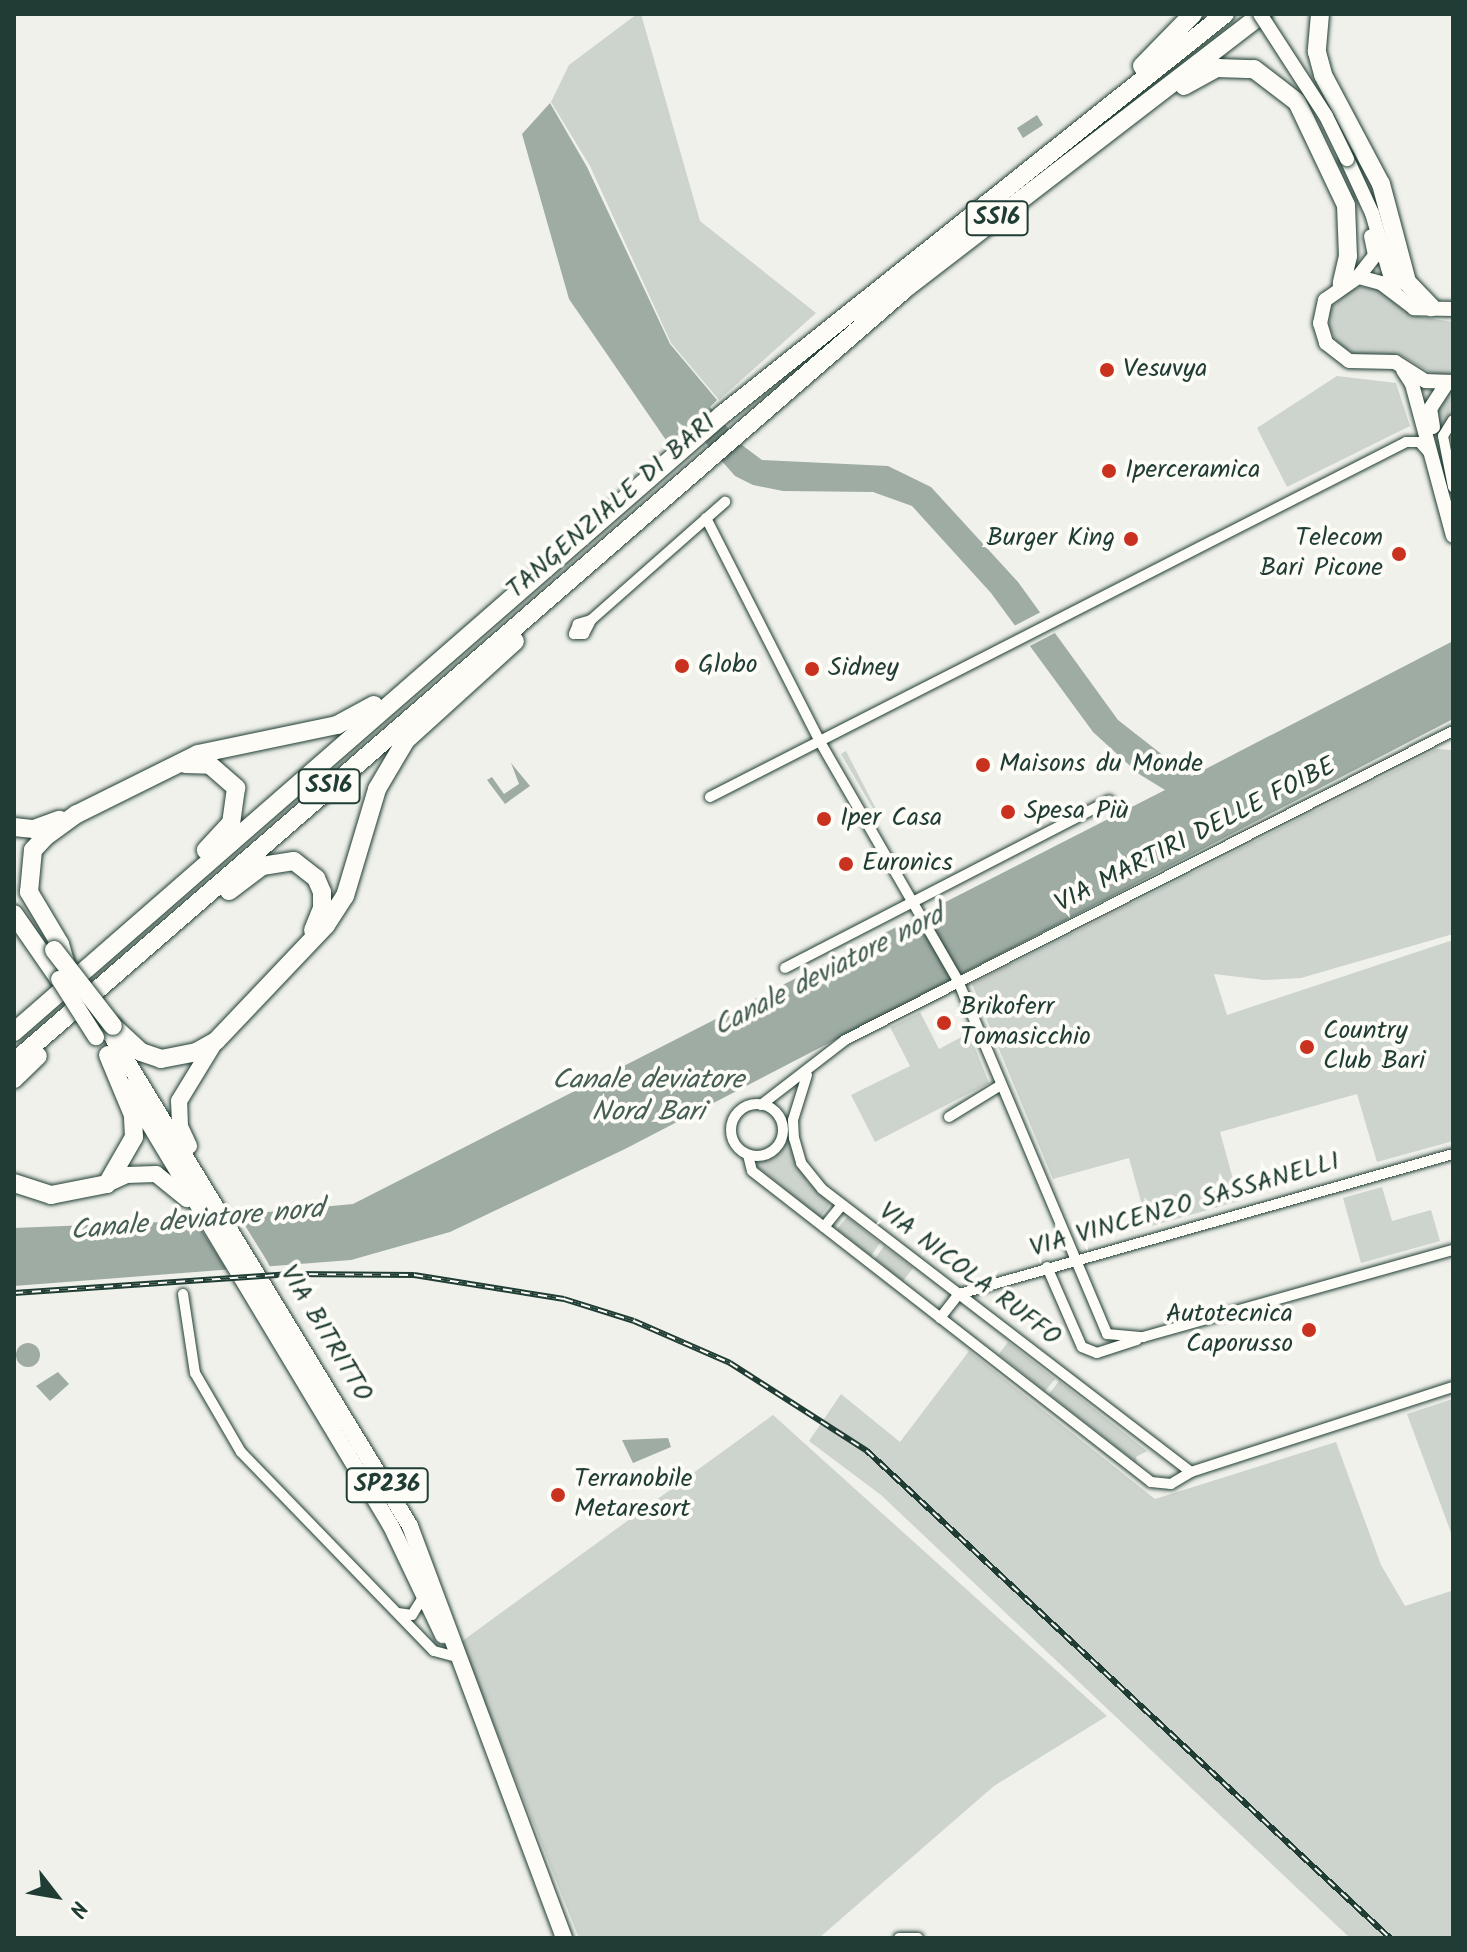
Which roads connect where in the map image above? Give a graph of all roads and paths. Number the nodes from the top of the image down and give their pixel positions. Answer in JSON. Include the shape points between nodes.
{"nodes":[{"id":1,"x":1193,"y":14,"type":"edge"},
{"id":2,"x":1225,"y":14,"type":"edge"},
{"id":3,"x":1261,"y":14,"type":"edge"},
{"id":4,"x":1320,"y":14,"type":"edge"},
{"id":5,"x":1112,"y":101,"type":"junction"},
{"id":6,"x":1133,"y":113,"type":"junction"},
{"id":7,"x":1347,"y":159,"type":"junction"},
{"id":8,"x":1350,"y":280,"type":"junction"},
{"id":9,"x":1395,"y":292,"type":"junction"},
{"id":10,"x":1431,"y":307,"type":"junction"},
{"id":11,"x":1453,"y":309,"type":"edge"},
{"id":12,"x":1395,"y":362,"type":"junction"},
{"id":13,"x":1450,"y":383,"type":"edge"},
{"id":14,"x":1453,"y":420,"type":"edge"},
{"id":15,"x":1434,"y":460,"type":"junction"},
{"id":16,"x":1453,"y":488,"type":"edge"},
{"id":17,"x":725,"y":502,"type":"dead end"},
{"id":18,"x":706,"y":518,"type":"junction"},
{"id":19,"x":1453,"y":536,"type":"edge"},
{"id":20,"x":557,"y":589,"type":"junction"},
{"id":21,"x":591,"y":620,"type":"dead end"},
{"id":22,"x":440,"y":662,"type":"junction"},
{"id":23,"x":1453,"y":731,"type":"edge"},
{"id":24,"x":819,"y":740,"type":"junction"},
{"id":25,"x":174,"y":766,"type":"junction"},
{"id":26,"x":710,"y":797,"type":"dead end"},
{"id":27,"x":1109,"y":801,"type":"dead end"},
{"id":28,"x":77,"y":814,"type":"junction"},
{"id":29,"x":14,"y":827,"type":"edge"},
{"id":30,"x":14,"y":891,"type":"edge"},
{"id":31,"x":916,"y":907,"type":"junction"},
{"id":32,"x":14,"y":914,"type":"edge"},
{"id":33,"x":14,"y":928,"type":"edge"},
{"id":34,"x":128,"y":933,"type":"junction"},
{"id":35,"x":307,"y":941,"type":"junction"},
{"id":36,"x":49,"y":954,"type":"junction"},
{"id":37,"x":785,"y":968,"type":"dead end"},
{"id":38,"x":66,"y":981,"type":"junction"},
{"id":39,"x":958,"y":981,"type":"junction"},
{"id":40,"x":103,"y":985,"type":"junction"},
{"id":41,"x":14,"y":1017,"type":"edge"},
{"id":42,"x":60,"y":1022,"type":"junction"},
{"id":43,"x":105,"y":1031,"type":"junction"},
{"id":44,"x":14,"y":1032,"type":"edge"},
{"id":45,"x":216,"y":1041,"type":"junction"},
{"id":46,"x":108,"y":1055,"type":"junction"},
{"id":47,"x":14,"y":1062,"type":"edge"},
{"id":48,"x":808,"y":1072,"type":"junction"},
{"id":49,"x":14,"y":1079,"type":"edge"},
{"id":50,"x":1001,"y":1085,"type":"junction"},
{"id":51,"x":761,"y":1105,"type":"junction"},
{"id":52,"x":949,"y":1117,"type":"dead end"},
{"id":53,"x":793,"y":1120,"type":"junction"},
{"id":54,"x":782,"y":1129,"type":"junction"},
{"id":55,"x":162,"y":1130,"type":"junction"},
{"id":56,"x":794,"y":1138,"type":"junction"},
{"id":57,"x":1453,"y":1154,"type":"edge"},
{"id":58,"x":748,"y":1155,"type":"junction"},
{"id":59,"x":14,"y":1169,"type":"edge"},
{"id":60,"x":14,"y":1183,"type":"edge"},
{"id":61,"x":107,"y":1184,"type":"junction"},
{"id":62,"x":38,"y":1190,"type":"junction"},
{"id":63,"x":841,"y":1206,"type":"junction"},
{"id":64,"x":824,"y":1227,"type":"junction"},
{"id":65,"x":1453,"y":1250,"type":"edge"},
{"id":66,"x":1074,"y":1259,"type":"junction"},
{"id":67,"x":1047,"y":1267,"type":"junction"},
{"id":68,"x":183,"y":1294,"type":"dead end"},
{"id":69,"x":959,"y":1294,"type":"junction"},
{"id":70,"x":940,"y":1318,"type":"junction"},
{"id":71,"x":283,"y":1329,"type":"junction"},
{"id":72,"x":1143,"y":1337,"type":"junction"},
{"id":73,"x":1453,"y":1387,"type":"edge"},
{"id":74,"x":1191,"y":1472,"type":"junction"},
{"id":75,"x":424,"y":1594,"type":"junction"},
{"id":76,"x":398,"y":1613,"type":"junction"},
{"id":77,"x":456,"y":1657,"type":"junction"},
{"id":78,"x":564,"y":1938,"type":"edge"},
{"id":79,"x":899,"y":1938,"type":"edge"},
{"id":80,"x":918,"y":1938,"type":"edge"}],
"edges":[{"from":1,"to":5,"type":"highway"},
{"from":2,"to":5,"type":"highway","name":"TANGENZIALE DI BARI","number":"SS16"},
{"from":3,"to":6,"type":"highway","name":"TANGENZIALE DI BARI","number":"SS16"},
{"from":3,"to":7,"type":"street","bridge":true},
{"from":4,"to":10,"type":"highway","via":[[1317,52],[1323,75],[1381,184],[1407,282]]},
{"from":5,"to":22,"type":"highway","name":"TANGENZIALE DI BARI","number":"SS16","via":[[723,414]]},
{"from":6,"to":8,"type":"highway","via":[[1166,101],[1217,68],[1254,69],[1284,88],[1316,132],[1346,205]]},
{"from":6,"to":20,"type":"highway","name":"TANGENZIALE DI BARI","number":"SS16","via":[[905,289]]},
{"from":7,"to":8,"type":"street","via":[[1375,255]]},
{"from":7,"to":9,"type":"street","via":[[1372,213]]},
{"from":8,"to":9,"type":"street"},
{"from":8,"to":12,"type":"street","via":[[1321,310],[1326,343],[1349,361]]},
{"from":9,"to":10,"type":"street","via":[[1414,308]]},
{"from":10,"to":11,"type":"street"},
{"from":12,"to":13,"type":"street","via":[[1425,381]]},
{"from":12,"to":15,"type":"street","via":[[1412,384]]},
{"from":13,"to":16,"type":"street","via":[[1429,413]]},
{"from":14,"to":16,"type":"street","via":[[1443,436]]},
{"from":15,"to":19,"type":"street"},
{"from":15,"to":24,"type":"street","via":[[1423,445],[1406,442]]},
{"from":17,"to":18,"type":"street"},
{"from":18,"to":21,"type":"street"},
{"from":18,"to":24,"type":"street"},
{"from":20,"to":35,"type":"highway","via":[[524,633],[406,740],[377,789],[352,881],[326,925]]},
{"from":20,"to":40,"type":"highway","name":"TANGENZIALE DI BARI","number":"SS16"},
{"from":22,"to":25,"type":"highway","via":[[401,682],[354,720],[198,754]]},
{"from":22,"to":34,"type":"highway","name":"TANGENZIALE DI BARI","number":"SS16"},
{"from":23,"to":39,"type":"street","name":"VIA MARTIRI DELLE FOIBE"},
{"from":24,"to":26,"type":"street"},
{"from":24,"to":31,"type":"street"},
{"from":25,"to":28,"type":"highway"},
{"from":25,"to":34,"type":"highway","via":[[198,762],[221,771],[236,788],[237,809],[221,837],[147,902]]},
{"from":27,"to":31,"type":"street"},
{"from":28,"to":29,"type":"highway","via":[[34,829]]},
{"from":28,"to":38,"type":"highway","via":[[45,837],[29,867],[29,892],[60,944]]},
{"from":30,"to":36,"type":"highway"},
{"from":31,"to":37,"type":"street"},
{"from":31,"to":39,"type":"street"},
{"from":32,"to":36,"type":"highway"},
{"from":33,"to":38,"type":"highway","via":[[38,962]]},
{"from":34,"to":38,"type":"highway","name":"TANGENZIALE DI BARI","number":"SS16"},
{"from":35,"to":40,"type":"highway","via":[[322,908],[322,892],[306,867],[277,861],[247,875],[133,974]]},
{"from":35,"to":45,"type":"highway"},
{"from":36,"to":38,"type":"highway","bridge":true},
{"from":38,"to":41,"type":"highway"},
{"from":38,"to":43,"type":"highway","bridge":true},
{"from":38,"to":44,"type":"highway","name":"TANGENZIALE DI BARI","number":"SS16"},
{"from":39,"to":48,"type":"street","name":"VIA MARTIRI DELLE FOIBE","via":[[845,1040]]},
{"from":39,"to":50,"type":"street"},
{"from":40,"to":42,"type":"highway","name":"TANGENZIALE DI BARI","number":"SS16"},
{"from":42,"to":47,"type":"highway","name":"TANGENZIALE DI BARI","number":"SS16"},
{"from":42,"to":49,"type":"highway","via":[[46,1050]]},
{"from":43,"to":45,"type":"highway","via":[[161,1059],[196,1052]]},
{"from":43,"to":46,"type":"main road","name":"VIA BITRITTO","number":"SP236"},
{"from":43,"to":55,"type":"main road","name":"VIA BITRITTO","number":"SP236"},
{"from":45,"to":71,"type":"main road","via":[[183,1087],[180,1127],[282,1299]]},
{"from":46,"to":55,"type":"main road","name":"VIA BITRITTO","number":"SP236"},
{"from":46,"to":61,"type":"highway","via":[[133,1115],[134,1137]]},
{"from":48,"to":51,"type":"street","name":"VIA MARTIRI DELLE FOIBE"},
{"from":48,"to":53,"type":"street","name":"VIA NICOLA RUFFO"},
{"from":50,"to":52,"type":"street"},
{"from":50,"to":66,"type":"street"},
{"from":51,"to":54,"type":"street","via":[[776,1113]]},
{"from":51,"to":58,"type":"street","via":[[738,1112],[731,1128],[735,1145]]},
{"from":53,"to":54,"type":"street"},
{"from":53,"to":56,"type":"street","name":"VIA NICOLA RUFFO"},
{"from":54,"to":56,"type":"street"},
{"from":54,"to":58,"type":"street","via":[[772,1151]]},
{"from":55,"to":71,"type":"main road","name":"VIA BITRITTO","number":"SP236"},
{"from":56,"to":63,"type":"street","name":"VIA NICOLA RUFFO","via":[[801,1163]]},
{"from":57,"to":66,"type":"street","name":"VIA VINCENZO SASSANELLI"},
{"from":58,"to":64,"type":"street","name":"VIA NICOLA RUFFO","via":[[752,1171]]},
{"from":59,"to":62,"type":"highway"},
{"from":60,"to":62,"type":"highway"},
{"from":61,"to":62,"type":"highway","via":[[76,1194]]},
{"from":61,"to":71,"type":"main road","via":[[142,1172],[179,1188],[257,1313]]},
{"from":63,"to":64,"type":"street"},
{"from":63,"to":69,"type":"street","name":"VIA NICOLA RUFFO"},
{"from":64,"to":70,"type":"street","name":"VIA NICOLA RUFFO"},
{"from":65,"to":72,"type":"street"},
{"from":66,"to":67,"type":"street","name":"VIA VINCENZO SASSANELLI"},
{"from":66,"to":72,"type":"street","via":[[1107,1334]]},
{"from":67,"to":69,"type":"street","name":"VIA VINCENZO SASSANELLI"},
{"from":67,"to":72,"type":"street","via":[[1082,1347],[1097,1353],[1116,1350]]},
{"from":68,"to":76,"type":"street","via":[[195,1373],[225,1429],[258,1472]]},
{"from":69,"to":70,"type":"street"},
{"from":69,"to":74,"type":"street","name":"VIA NICOLA RUFFO"},
{"from":70,"to":74,"type":"street","name":"VIA NICOLA RUFFO","via":[[1151,1482],[1171,1484]]},
{"from":71,"to":75,"type":"main road","name":"VIA BITRITTO","number":"SP236"},
{"from":71,"to":77,"type":"main road","name":"VIA BITRITTO","number":"SP236","via":[[410,1526],[437,1586]]},
{"from":73,"to":74,"type":"street","name":"VIA NICOLA RUFFO"},
{"from":75,"to":76,"type":"street","via":[[424,1603],[412,1615]]},
{"from":75,"to":77,"type":"main road","name":"VIA BITRITTO","number":"SP236"},
{"from":76,"to":77,"type":"street","via":[[434,1651]]},
{"from":77,"to":78,"type":"main road","name":"VIA BITRITTO"},
{"from":79,"to":80,"type":"street"}]}
